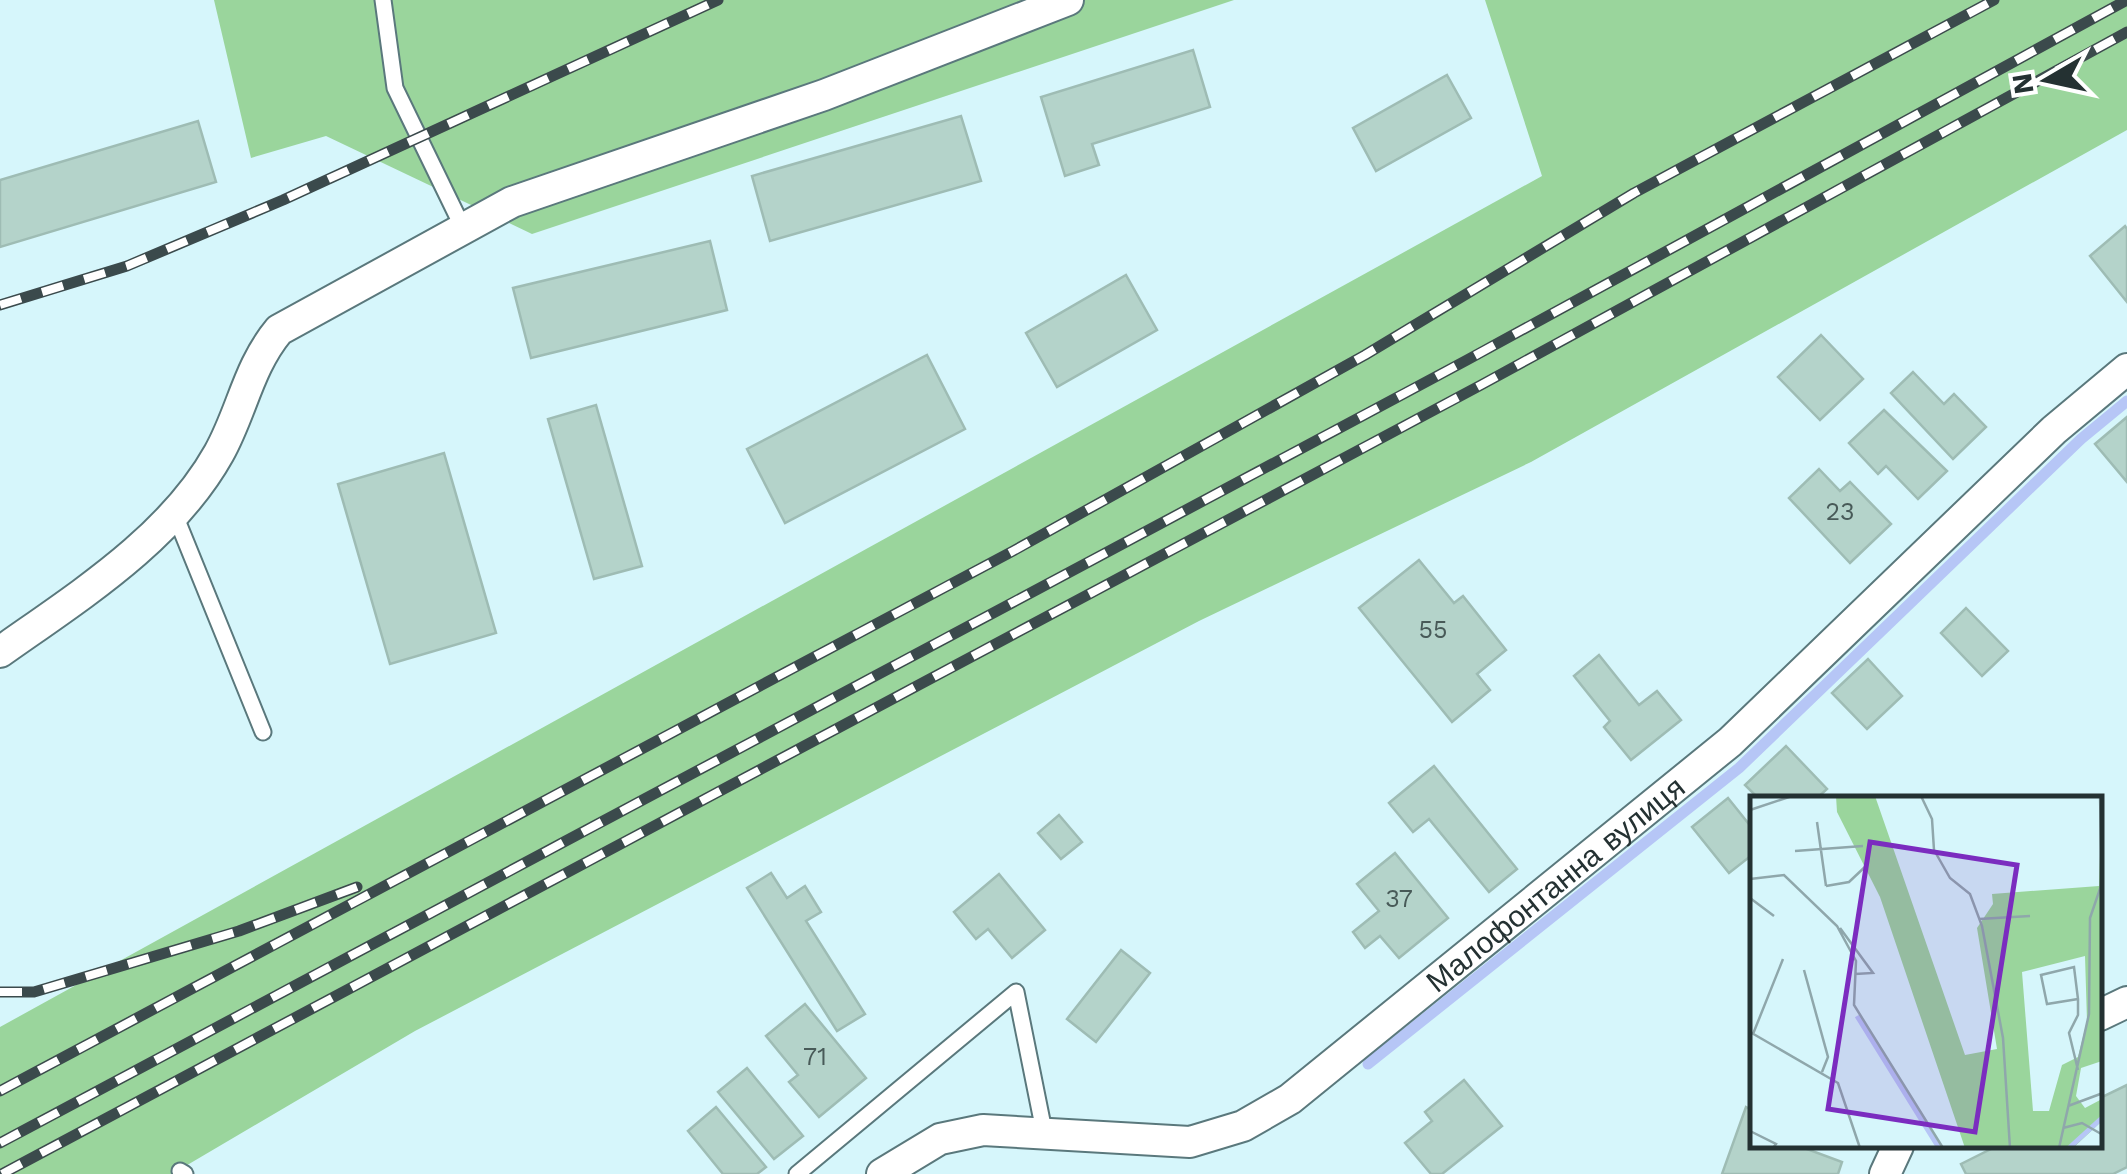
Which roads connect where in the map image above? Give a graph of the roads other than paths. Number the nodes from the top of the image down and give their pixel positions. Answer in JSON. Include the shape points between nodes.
{"nodes":[{"id":1,"x":384,"y":0,"type":"edge"},
{"id":2,"x":1068,"y":0,"type":"edge"},
{"id":3,"x":463,"y":228,"type":"junction"},
{"id":4,"x":2127,"y":368,"type":"edge"},
{"id":5,"x":175,"y":515,"type":"junction"},
{"id":6,"x":0,"y":652,"type":"edge"},
{"id":7,"x":264,"y":732,"type":"dead end"},
{"id":8,"x":2127,"y":1002,"type":"edge"},
{"id":9,"x":2102,"y":1014,"type":"edge"},
{"id":10,"x":1044,"y":1131,"type":"junction"},
{"id":11,"x":1897,"y":1149,"type":"edge"},
{"id":12,"x":797,"y":1174,"type":"edge"},
{"id":13,"x":882,"y":1174,"type":"edge"},
{"id":14,"x":1885,"y":1174,"type":"edge"}],
"edges":[{"from":1,"to":3,"type":"lane","via":[[396,88]]},
{"from":2,"to":3,"type":"street","via":[[824,95],[512,202]]},
{"from":3,"to":5,"type":"street","via":[[279,330],[260,352],[221,450]]},
{"from":4,"to":10,"type":"street","name":"Малофонтанна вулиця","via":[[1730,742],[1290,1099],[1243,1126],[1190,1142]]},
{"from":5,"to":6,"type":"street"},
{"from":5,"to":7,"type":"lane"},
{"from":8,"to":9,"type":"street"},
{"from":10,"to":12,"type":"lane","via":[[1016,992]]},
{"from":10,"to":13,"type":"street","name":"Малофонтанна вулиця","via":[[983,1130],[940,1139]]},
{"from":11,"to":14,"type":"street"}]}
